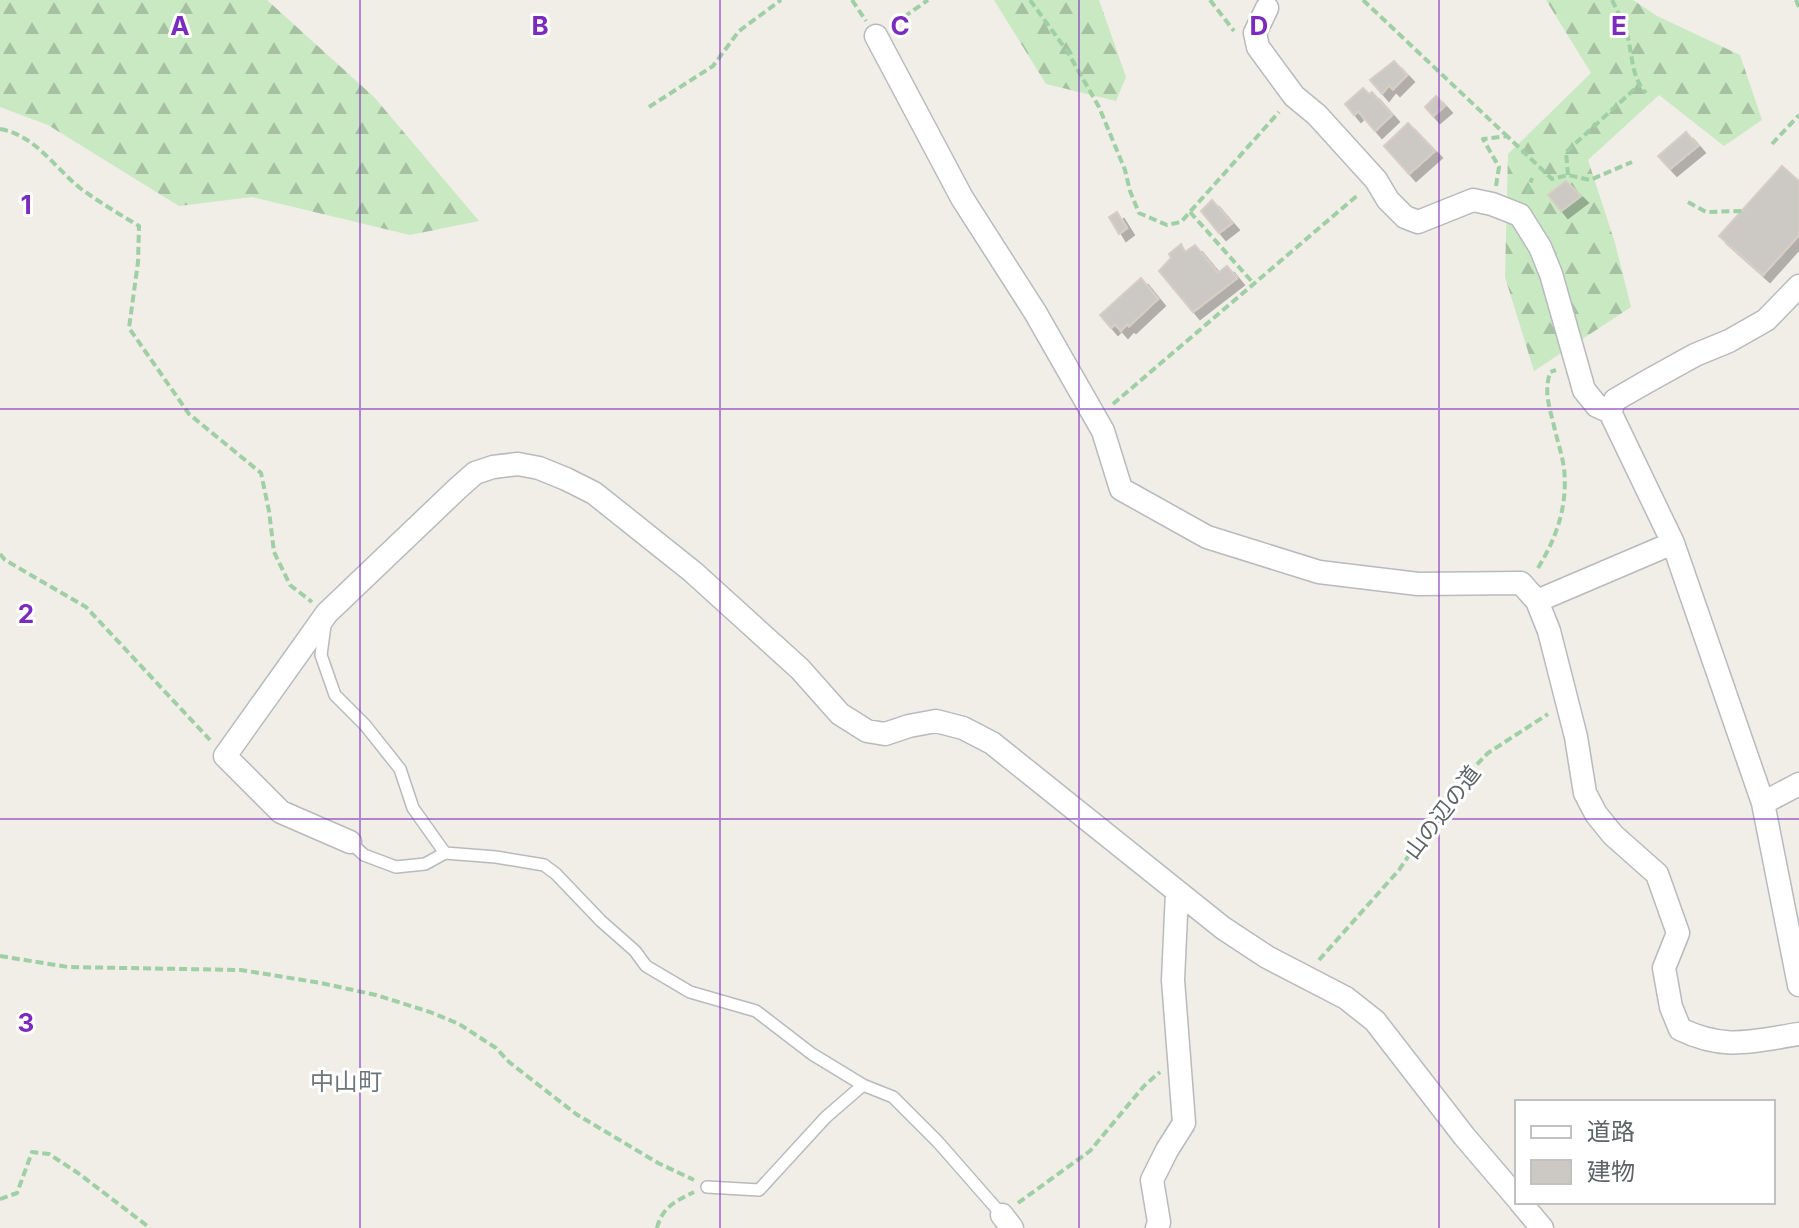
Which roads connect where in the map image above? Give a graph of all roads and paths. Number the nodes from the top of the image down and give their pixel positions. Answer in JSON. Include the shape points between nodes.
{"nodes":[{"id":1,"x":781,"y":0,"type":"edge"},
{"id":2,"x":928,"y":0,"type":"edge"},
{"id":3,"x":1030,"y":0,"type":"edge"},
{"id":4,"x":1210,"y":0,"type":"edge"},
{"id":5,"x":1363,"y":0,"type":"edge"},
{"id":6,"x":1612,"y":0,"type":"edge"},
{"id":7,"x":1796,"y":0,"type":"edge"},
{"id":8,"x":1799,"y":7,"type":"edge"},
{"id":9,"x":1267,"y":8,"type":"dead end"},
{"id":10,"x":876,"y":36,"type":"joint"},
{"id":11,"x":1258,"y":47,"type":"junction"},
{"id":12,"x":1639,"y":85,"type":"junction"},
{"id":13,"x":1646,"y":93,"type":"dead end"},
{"id":14,"x":1294,"y":96,"type":"junction"},
{"id":15,"x":649,"y":107,"type":"dead end"},
{"id":16,"x":1799,"y":115,"type":"edge"},
{"id":17,"x":0,"y":129,"type":"edge"},
{"id":18,"x":1507,"y":136,"type":"junction"},
{"id":19,"x":1772,"y":144,"type":"dead end"},
{"id":20,"x":1632,"y":162,"type":"dead end"},
{"id":21,"x":1568,"y":175,"type":"junction"},
{"id":22,"x":1376,"y":180,"type":"junction"},
{"id":23,"x":1688,"y":202,"type":"dead end"},
{"id":24,"x":1492,"y":204,"type":"junction"},
{"id":25,"x":1742,"y":211,"type":"dead end"},
{"id":26,"x":1190,"y":212,"type":"junction"},
{"id":27,"x":1254,"y":284,"type":"junction"},
{"id":28,"x":1799,"y":286,"type":"edge"},
{"id":29,"x":1577,"y":364,"type":"junction"},
{"id":30,"x":1610,"y":412,"type":"junction"},
{"id":31,"x":1095,"y":418,"type":"junction"},
{"id":32,"x":1673,"y":543,"type":"junction"},
{"id":33,"x":0,"y":554,"type":"edge"},
{"id":34,"x":1538,"y":568,"type":"dead end"},
{"id":35,"x":1537,"y":601,"type":"junction"},
{"id":36,"x":327,"y":613,"type":"junction"},
{"id":37,"x":1567,"y":699,"type":"junction"},
{"id":38,"x":225,"y":756,"type":"junction"},
{"id":39,"x":1799,"y":784,"type":"edge"},
{"id":40,"x":1763,"y":803,"type":"junction"},
{"id":41,"x":350,"y":842,"type":"joint"},
{"id":42,"x":445,"y":853,"type":"junction"},
{"id":43,"x":1177,"y":892,"type":"junction"},
{"id":44,"x":0,"y":956,"type":"edge"},
{"id":45,"x":1304,"y":976,"type":"junction"},
{"id":46,"x":1799,"y":985,"type":"edge"},
{"id":47,"x":1799,"y":1034,"type":"edge"},
{"id":48,"x":1179,"y":1057,"type":"junction"},
{"id":49,"x":863,"y":1085,"type":"junction"},
{"id":50,"x":707,"y":1187,"type":"junction"},
{"id":51,"x":1515,"y":1195,"type":"edge"},
{"id":52,"x":0,"y":1199,"type":"edge"},
{"id":53,"x":1522,"y":1204,"type":"edge"},
{"id":54,"x":1007,"y":1221,"type":"edge"},
{"id":55,"x":150,"y":1228,"type":"edge"},
{"id":56,"x":657,"y":1228,"type":"edge"},
{"id":57,"x":1157,"y":1228,"type":"edge"},
{"id":58,"x":1542,"y":1228,"type":"edge"}],
"edges":[{"from":1,"to":15,"type":"path","via":[[739,31],[713,66]]},
{"from":2,"to":10,"type":"path"},
{"from":3,"to":26,"type":"path","via":[[1099,107],[1139,213],[1167,225],[1181,222]]},
{"from":4,"to":11,"type":"path","via":[[1242,42]]},
{"from":5,"to":18,"type":"path"},
{"from":6,"to":12,"type":"path","via":[[1627,33]]},
{"from":7,"to":8,"type":"path"},
{"from":9,"to":11,"type":"street","via":[[1255,33]]},
{"from":10,"to":31,"type":"street","via":[[962,198]]},
{"from":11,"to":14,"type":"street"},
{"from":12,"to":13,"type":"path"},
{"from":12,"to":21,"type":"path","via":[[1566,152]]},
{"from":14,"to":22,"type":"street"},
{"from":14,"to":26,"type":"path"},
{"from":16,"to":19,"type":"path"},
{"from":17,"to":36,"type":"path","via":[[33,142],[84,191],[139,226],[129,328],[189,414],[261,473],[274,552],[290,585]]},
{"from":18,"to":21,"type":"path","via":[[1552,179]]},
{"from":18,"to":24,"type":"path","via":[[1483,139],[1499,167]]},
{"from":20,"to":21,"type":"path","via":[[1590,180]]},
{"from":22,"to":24,"type":"street","via":[[1405,217],[1418,222],[1473,200]]},
{"from":22,"to":27,"type":"path"},
{"from":23,"to":25,"type":"path","via":[[1706,212]]},
{"from":24,"to":29,"type":"street","via":[[1520,215],[1540,247]]},
{"from":26,"to":27,"type":"path"},
{"from":27,"to":31,"type":"path"},
{"from":28,"to":30,"type":"street","via":[[1766,320],[1615,400]]},
{"from":29,"to":30,"type":"street","via":[[1584,390]]},
{"from":29,"to":34,"type":"path","via":[[1550,372],[1545,387],[1564,469],[1564,500],[1553,544]]},
{"from":30,"to":32,"type":"street"},
{"from":31,"to":35,"type":"street","via":[[1121,489],[1207,537],[1319,572],[1418,584],[1521,583]]},
{"from":32,"to":35,"type":"street"},
{"from":32,"to":40,"type":"street"},
{"from":33,"to":38,"type":"path","via":[[86,607]]},
{"from":35,"to":37,"type":"street"},
{"from":36,"to":38,"type":"street"},
{"from":36,"to":42,"type":"lane","via":[[321,655],[335,695],[400,769],[413,808]]},
{"from":36,"to":43,"type":"street","via":[[475,473],[518,464],[539,468],[594,493],[693,572],[800,669],[840,714],[867,731],[885,734],[936,721],[992,743]]},
{"from":37,"to":45,"type":"path","name":"山の辺の道","via":[[1488,753],[1456,786],[1399,870]]},
{"from":37,"to":47,"type":"street","via":[[1585,793],[1613,835],[1657,874],[1678,933],[1664,968],[1680,1029],[1700,1039],[1732,1044]]},
{"from":38,"to":41,"type":"street","via":[[281,812]]},
{"from":39,"to":40,"type":"street"},
{"from":40,"to":46,"type":"street"},
{"from":41,"to":42,"type":"lane","via":[[364,855],[396,867],[425,864]]},
{"from":42,"to":49,"type":"lane","via":[[544,865],[646,966],[690,992],[756,1011]]},
{"from":43,"to":45,"type":"street","via":[[1223,928]]},
{"from":43,"to":48,"type":"street","via":[[1173,980]]},
{"from":44,"to":50,"type":"path","via":[[68,967],[241,970],[376,995],[430,1012],[496,1048],[576,1114]]},
{"from":45,"to":51,"type":"street","via":[[1375,1021]]},
{"from":48,"to":54,"type":"path","via":[[1144,1086],[1090,1151]]},
{"from":48,"to":57,"type":"street","via":[[1184,1123],[1152,1180]]},
{"from":49,"to":50,"type":"lane","via":[[759,1190]]},
{"from":49,"to":54,"type":"lane","via":[[893,1097]]},
{"from":50,"to":56,"type":"path","via":[[671,1203]]},
{"from":52,"to":55,"type":"path","via":[[17,1193],[32,1152],[49,1154]]},
{"from":53,"to":58,"type":"street"}]}
